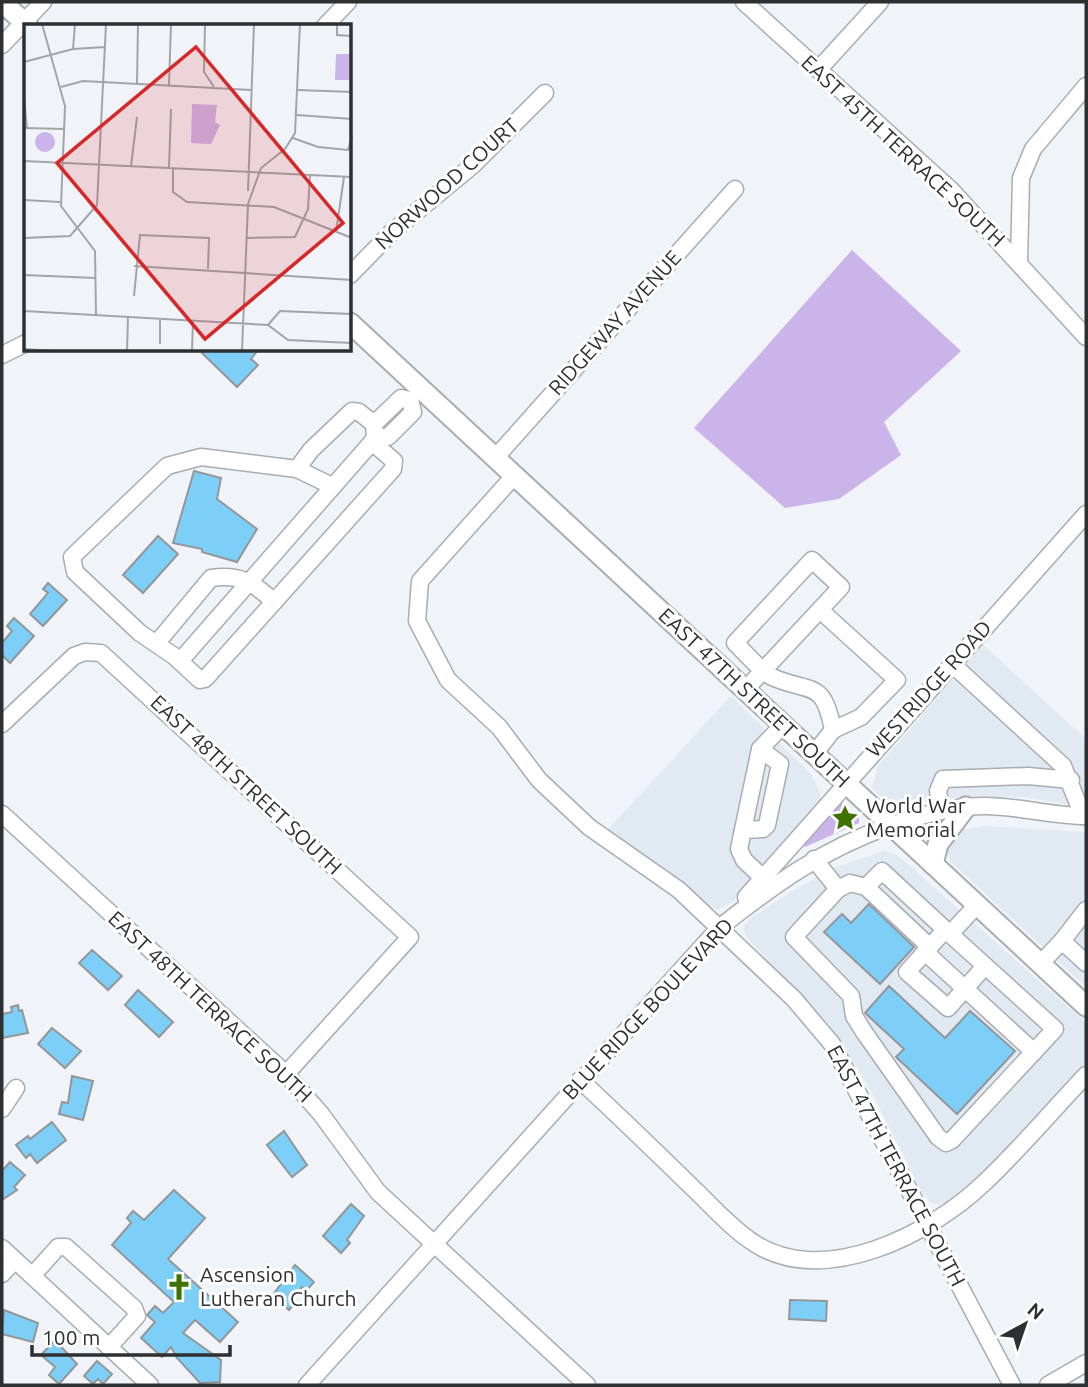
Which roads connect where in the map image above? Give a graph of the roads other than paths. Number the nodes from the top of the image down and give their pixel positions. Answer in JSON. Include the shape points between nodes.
{"nodes":[{"id":1,"x":2,"y":2,"type":"edge"},
{"id":2,"x":43,"y":2,"type":"edge"},
{"id":3,"x":348,"y":2,"type":"edge"},
{"id":4,"x":744,"y":2,"type":"edge"},
{"id":5,"x":880,"y":2,"type":"edge"},
{"id":6,"x":26,"y":24,"type":"edge"},
{"id":7,"x":327,"y":24,"type":"edge"},
{"id":8,"x":24,"y":26,"type":"edge"},
{"id":9,"x":2,"y":45,"type":"edge"},
{"id":10,"x":818,"y":70,"type":"junction"},
{"id":11,"x":1086,"y":86,"type":"edge"},
{"id":12,"x":545,"y":93,"type":"dead end"},
{"id":13,"x":735,"y":189,"type":"dead end"},
{"id":14,"x":1019,"y":261,"type":"junction"},
{"id":15,"x":352,"y":273,"type":"edge"},
{"id":16,"x":352,"y":325,"type":"edge"},
{"id":17,"x":1086,"y":337,"type":"edge"},
{"id":18,"x":24,"y":344,"type":"edge"},
{"id":19,"x":2,"y":355,"type":"edge"},
{"id":20,"x":415,"y":395,"type":"junction"},
{"id":21,"x":374,"y":434,"type":"junction"},
{"id":22,"x":495,"y":458,"type":"junction"},
{"id":23,"x":297,"y":470,"type":"junction"},
{"id":24,"x":514,"y":475,"type":"junction"},
{"id":25,"x":332,"y":486,"type":"junction"},
{"id":26,"x":1086,"y":514,"type":"edge"},
{"id":27,"x":251,"y":580,"type":"junction"},
{"id":28,"x":274,"y":601,"type":"junction"},
{"id":29,"x":820,"y":610,"type":"junction"},
{"id":30,"x":156,"y":644,"type":"junction"},
{"id":31,"x":180,"y":662,"type":"junction"},
{"id":32,"x":758,"y":664,"type":"junction"},
{"id":33,"x":952,"y":664,"type":"junction"},
{"id":34,"x":740,"y":685,"type":"junction"},
{"id":35,"x":2,"y":724,"type":"edge"},
{"id":36,"x":783,"y":725,"type":"junction"},
{"id":37,"x":833,"y":730,"type":"junction"},
{"id":38,"x":760,"y":749,"type":"junction"},
{"id":39,"x":814,"y":754,"type":"junction"},
{"id":40,"x":1071,"y":780,"type":"junction"},
{"id":41,"x":845,"y":783,"type":"junction"},
{"id":42,"x":966,"y":807,"type":"junction"},
{"id":43,"x":941,"y":810,"type":"junction"},
{"id":44,"x":1057,"y":813,"type":"junction"},
{"id":45,"x":2,"y":814,"type":"edge"},
{"id":46,"x":1085,"y":816,"type":"edge"},
{"id":47,"x":892,"y":826,"type":"junction"},
{"id":48,"x":743,"y":830,"type":"junction"},
{"id":49,"x":814,"y":859,"type":"junction"},
{"id":50,"x":933,"y":864,"type":"junction"},
{"id":51,"x":763,"y":878,"type":"junction"},
{"id":52,"x":866,"y":887,"type":"junction"},
{"id":53,"x":838,"y":889,"type":"junction"},
{"id":54,"x":977,"y":905,"type":"junction"},
{"id":55,"x":1086,"y":911,"type":"edge"},
{"id":56,"x":719,"y":928,"type":"junction"},
{"id":57,"x":947,"y":932,"type":"junction"},
{"id":58,"x":1062,"y":941,"type":"junction"},
{"id":59,"x":927,"y":949,"type":"junction"},
{"id":60,"x":1086,"y":963,"type":"edge"},
{"id":61,"x":1040,"y":964,"type":"junction"},
{"id":62,"x":985,"y":966,"type":"junction"},
{"id":63,"x":965,"y":989,"type":"junction"},
{"id":64,"x":1086,"y":1006,"type":"edge"},
{"id":65,"x":1034,"y":1052,"type":"junction"},
{"id":66,"x":286,"y":1074,"type":"junction"},
{"id":67,"x":1086,"y":1075,"type":"edge"},
{"id":68,"x":580,"y":1080,"type":"junction"},
{"id":69,"x":16,"y":1088,"type":"dead end"},
{"id":70,"x":2,"y":1110,"type":"edge"},
{"id":71,"x":928,"y":1223,"type":"junction"},
{"id":72,"x":435,"y":1242,"type":"junction"},
{"id":73,"x":2,"y":1248,"type":"edge"},
{"id":74,"x":15,"y":1259,"type":"junction"},
{"id":75,"x":2,"y":1274,"type":"edge"},
{"id":76,"x":32,"y":1276,"type":"junction"},
{"id":77,"x":109,"y":1347,"type":"junction"},
{"id":78,"x":1086,"y":1363,"type":"edge"},
{"id":79,"x":150,"y":1385,"type":"edge"},
{"id":80,"x":307,"y":1385,"type":"edge"},
{"id":81,"x":587,"y":1385,"type":"edge"},
{"id":82,"x":1012,"y":1385,"type":"edge"},
{"id":83,"x":1048,"y":1385,"type":"edge"}],
"edges":[{"from":1,"to":6,"type":"main road"},
{"from":2,"to":6,"type":"street"},
{"from":3,"to":7,"type":"street"},
{"from":4,"to":10,"type":"street","name":"EAST 45TH TERRACE SOUTH"},
{"from":5,"to":10,"type":"street"},
{"from":8,"to":9,"type":"street"},
{"from":10,"to":14,"type":"street","name":"EAST 45TH TERRACE SOUTH","via":[[951,190]]},
{"from":11,"to":14,"type":"street","via":[[1033,149],[1021,178]]},
{"from":12,"to":15,"type":"street","name":"NORWOOD COURT"},
{"from":13,"to":22,"type":"street","name":"RIDGEWAY AVENUE"},
{"from":14,"to":17,"type":"street","name":"EAST 45TH TERRACE SOUTH"},
{"from":16,"to":20,"type":"main road","name":"EAST 47TH STREET SOUTH"},
{"from":18,"to":19,"type":"street"},
{"from":20,"to":21,"type":"street","via":[[413,412],[388,437]]},
{"from":20,"to":22,"type":"main road","name":"EAST 47TH STREET SOUTH"},
{"from":21,"to":23,"type":"street","via":[[359,412],[352,411]]},
{"from":21,"to":25,"type":"street"},
{"from":21,"to":28,"type":"street","via":[[394,461],[393,469]]},
{"from":22,"to":24,"type":"main road","name":"EAST 47TH STREET SOUTH"},
{"from":23,"to":25,"type":"street"},
{"from":23,"to":30,"type":"street","via":[[201,457],[167,466],[72,557],[75,572]]},
{"from":24,"to":34,"type":"main road","name":"EAST 47TH STREET SOUTH"},
{"from":24,"to":56,"type":"street","name":"EAST 47TH TERRACE SOUTH","via":[[420,581],[417,621],[448,680],[499,727],[539,779],[589,828],[679,890]]},
{"from":25,"to":27,"type":"street"},
{"from":26,"to":33,"type":"street","name":"WESTRIDGE ROAD"},
{"from":27,"to":28,"type":"street"},
{"from":27,"to":30,"type":"street","via":[[231,575],[211,578]]},
{"from":27,"to":31,"type":"street"},
{"from":28,"to":31,"type":"street","via":[[205,679],[200,680]]},
{"from":29,"to":32,"type":"street"},
{"from":29,"to":32,"type":"street","via":[[841,587],[812,560],[735,643]]},
{"from":29,"to":37,"type":"street","via":[[897,680],[862,718]]},
{"from":30,"to":31,"type":"street"},
{"from":32,"to":34,"type":"street"},
{"from":32,"to":37,"type":"street","via":[[770,676],[819,693],[829,705]]},
{"from":33,"to":40,"type":"street","via":[[1063,766]]},
{"from":33,"to":41,"type":"street","name":"WESTRIDGE ROAD"},
{"from":34,"to":36,"type":"main road","name":"EAST 47TH STREET SOUTH"},
{"from":35,"to":66,"type":"street","name":"EAST 48TH STREET SOUTH","via":[[74,656],[101,653],[410,937]]},
{"from":36,"to":38,"type":"street"},
{"from":36,"to":39,"type":"main road","name":"EAST 47TH STREET SOUTH"},
{"from":37,"to":39,"type":"street"},
{"from":38,"to":48,"type":"street"},
{"from":38,"to":48,"type":"street","via":[[780,764],[778,776],[767,825]]},
{"from":39,"to":41,"type":"main road","name":"EAST 47TH STREET SOUTH"},
{"from":40,"to":43,"type":"street","via":[[1028,776],[943,779],[938,791]]},
{"from":40,"to":44,"type":"street"},
{"from":40,"to":46,"type":"street"},
{"from":41,"to":47,"type":"main road","name":"EAST 47TH STREET SOUTH"},
{"from":41,"to":51,"type":"street","name":"WESTRIDGE ROAD"},
{"from":42,"to":43,"type":"street","name":"BLUE RIDGE BOULEVARD"},
{"from":42,"to":44,"type":"street","name":"BLUE RIDGE BOULEVARD"},
{"from":42,"to":50,"type":"main road","via":[[938,844]]},
{"from":43,"to":47,"type":"street","name":"BLUE RIDGE BOULEVARD"},
{"from":44,"to":46,"type":"street","name":"BLUE RIDGE BOULEVARD"},
{"from":45,"to":66,"type":"street","name":"EAST 48TH TERRACE SOUTH"},
{"from":47,"to":49,"type":"street","name":"BLUE RIDGE BOULEVARD"},
{"from":47,"to":50,"type":"main road","name":"EAST 47TH STREET SOUTH"},
{"from":48,"to":51,"type":"street","via":[[739,849]]},
{"from":49,"to":53,"type":"street"},
{"from":49,"to":56,"type":"street","name":"BLUE RIDGE BOULEVARD"},
{"from":50,"to":54,"type":"main road","name":"EAST 47TH STREET SOUTH"},
{"from":51,"to":56,"type":"street","name":"WESTRIDGE ROAD"},
{"from":52,"to":53,"type":"street","via":[[850,883]]},
{"from":52,"to":57,"type":"street","via":[[882,871]]},
{"from":52,"to":59,"type":"street"},
{"from":53,"to":65,"type":"street","via":[[794,937],[851,996],[854,1016],[938,1137],[946,1143],[953,1140]]},
{"from":54,"to":57,"type":"street"},
{"from":54,"to":61,"type":"main road","name":"EAST 47TH STREET SOUTH"},
{"from":55,"to":58,"type":"street"},
{"from":56,"to":68,"type":"street","name":"BLUE RIDGE BOULEVARD"},
{"from":56,"to":71,"type":"street","name":"EAST 47TH TERRACE SOUTH","via":[[794,999],[832,1044]]},
{"from":57,"to":59,"type":"street"},
{"from":57,"to":62,"type":"street"},
{"from":58,"to":60,"type":"street"},
{"from":58,"to":61,"type":"street"},
{"from":59,"to":63,"type":"street"},
{"from":59,"to":63,"type":"street","via":[[907,972],[948,1008]]},
{"from":61,"to":64,"type":"main road","name":"EAST 47TH STREET SOUTH"},
{"from":62,"to":63,"type":"street"},
{"from":62,"to":65,"type":"street","via":[[1055,1029]]},
{"from":63,"to":65,"type":"street"},
{"from":66,"to":72,"type":"street","name":"EAST 48TH TERRACE SOUTH","via":[[378,1192]]},
{"from":67,"to":71,"type":"street","via":[[982,1185]]},
{"from":68,"to":71,"type":"street","via":[[740,1233],[775,1255],[810,1263],[842,1260],[889,1244]]},
{"from":68,"to":72,"type":"street","name":"BLUE RIDGE BOULEVARD"},
{"from":69,"to":70,"type":"street"},
{"from":71,"to":82,"type":"street","name":"EAST 47TH TERRACE SOUTH"},
{"from":72,"to":80,"type":"street","name":"BLUE RIDGE BOULEVARD"},
{"from":72,"to":81,"type":"street","name":"EAST 48TH TERRACE SOUTH"},
{"from":73,"to":74,"type":"street"},
{"from":74,"to":75,"type":"street"},
{"from":74,"to":76,"type":"street"},
{"from":76,"to":77,"type":"street"},
{"from":76,"to":77,"type":"street","via":[[58,1247],[66,1247],[134,1308],[136,1316]]},
{"from":77,"to":79,"type":"street"},
{"from":78,"to":83,"type":"street"}]}
